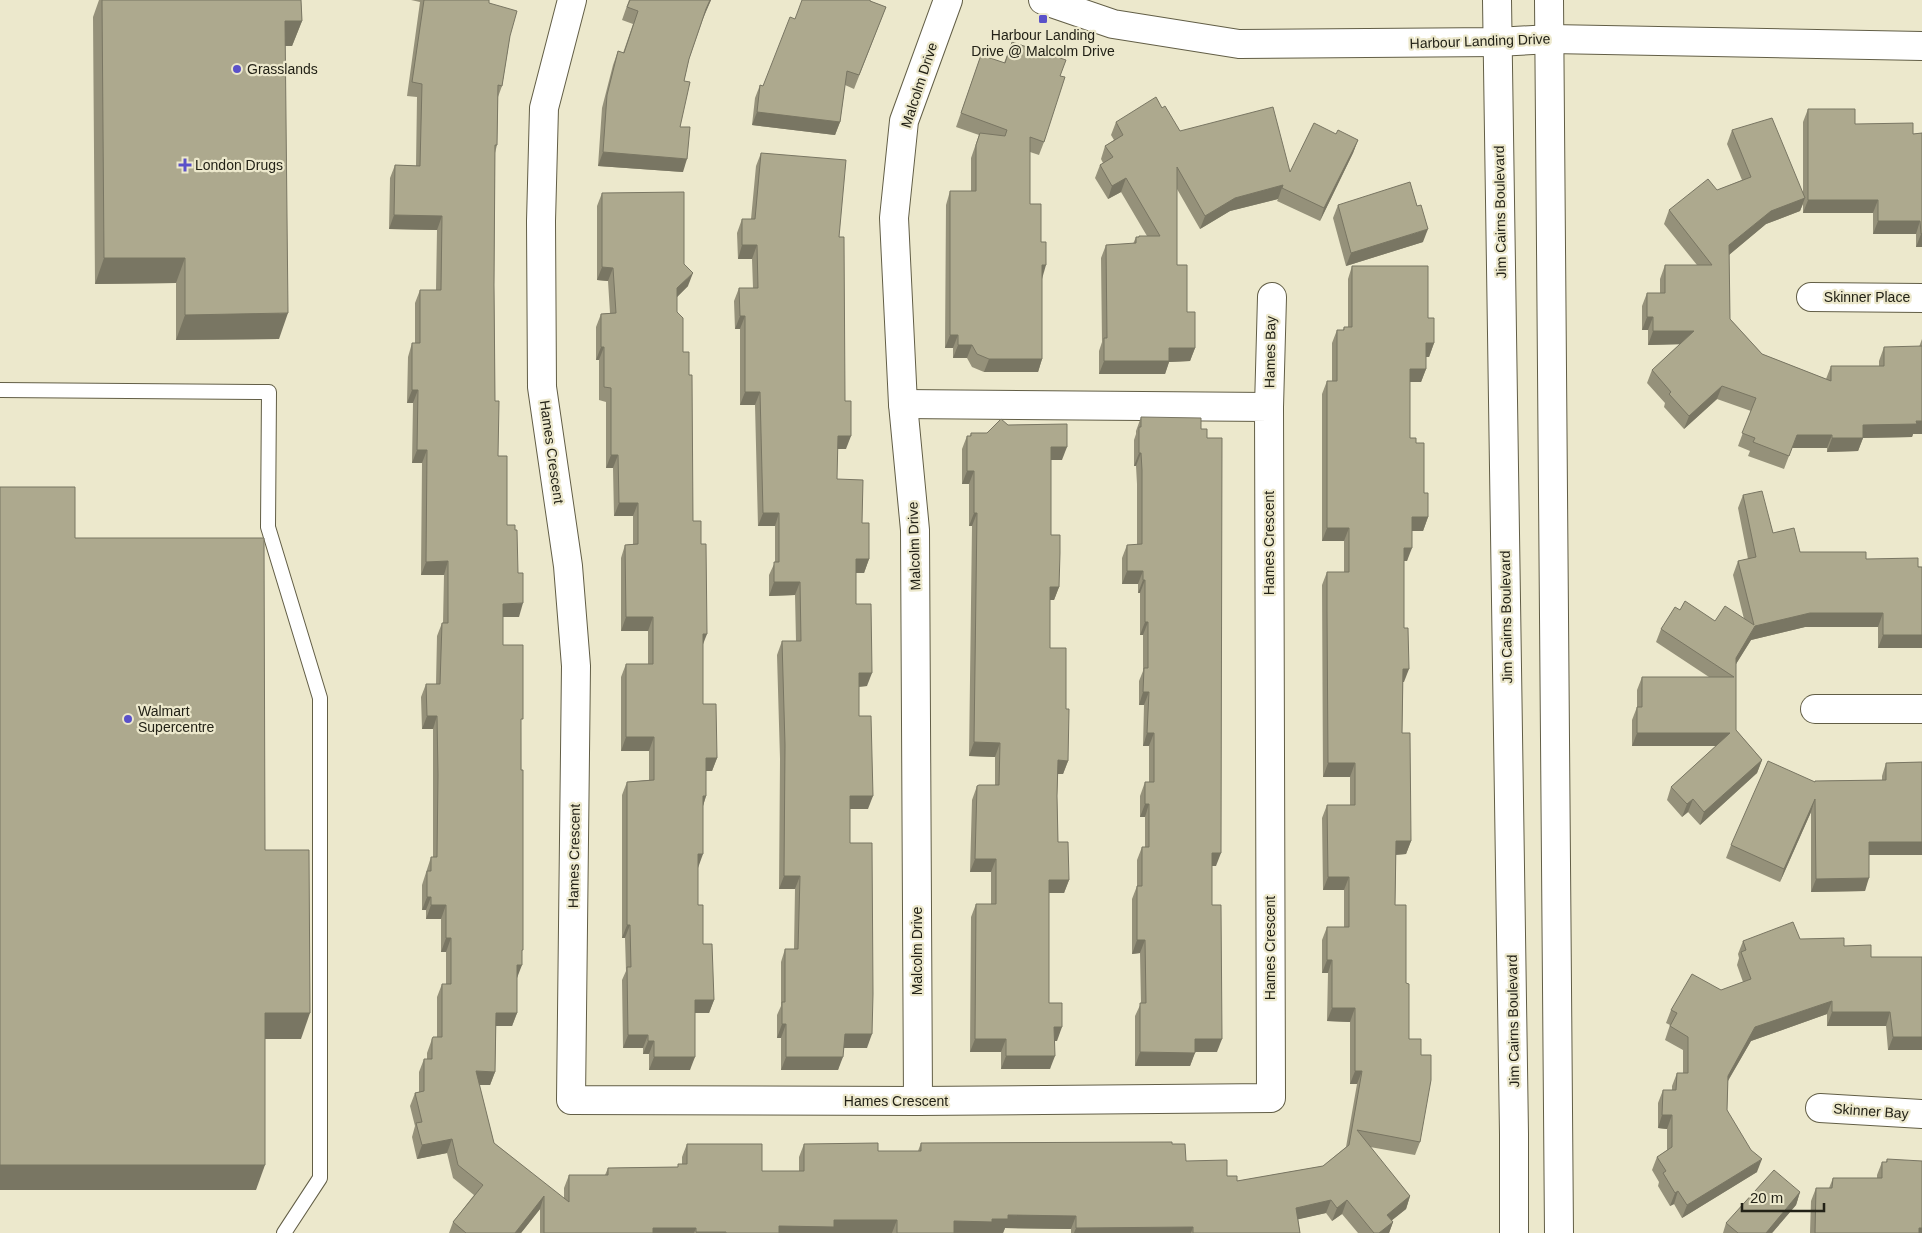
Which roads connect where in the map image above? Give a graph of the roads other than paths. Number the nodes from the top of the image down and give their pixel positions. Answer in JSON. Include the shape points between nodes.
{"nodes":[{"id":1,"x":572,"y":0,"type":"edge"},
{"id":2,"x":948,"y":0,"type":"edge"},
{"id":3,"x":1043,"y":0,"type":"edge"},
{"id":4,"x":1498,"y":0,"type":"edge"},
{"id":5,"x":1549,"y":0,"type":"edge"},
{"id":6,"x":1550,"y":39,"type":"junction"},
{"id":7,"x":1498,"y":42,"type":"junction"},
{"id":8,"x":1922,"y":46,"type":"edge"},
{"id":9,"x":1272,"y":297,"type":"dead end"},
{"id":10,"x":1811,"y":297,"type":"dead end"},
{"id":11,"x":1922,"y":298,"type":"edge"},
{"id":12,"x":0,"y":390,"type":"edge"},
{"id":13,"x":903,"y":404,"type":"junction"},
{"id":14,"x":1269,"y":407,"type":"junction"},
{"id":15,"x":1815,"y":709,"type":"dead end"},
{"id":16,"x":1922,"y":709,"type":"edge"},
{"id":17,"x":918,"y":1101,"type":"junction"},
{"id":18,"x":1820,"y":1108,"type":"dead end"},
{"id":19,"x":1922,"y":1114,"type":"edge"},
{"id":20,"x":1514,"y":1134,"type":"junction"},
{"id":21,"x":284,"y":1233,"type":"edge"},
{"id":22,"x":1502,"y":1233,"type":"edge"},
{"id":23,"x":1514,"y":1233,"type":"edge"},
{"id":24,"x":1559,"y":1233,"type":"edge"}],
"edges":[{"from":1,"to":17,"type":"street","name":"Hames Crescent","via":[[544,108],[541,221],[542,387],[568,566],[576,666],[571,1100]]},
{"from":2,"to":13,"type":"street","name":"Malcolm Drive","via":[[904,120],[894,218]]},
{"from":3,"to":7,"type":"street","name":"Harbour Landing Drive","via":[[1113,24],[1239,44]]},
{"from":4,"to":7,"type":"street","name":"Jim Cairns Boulevard"},
{"from":5,"to":6,"type":"street"},
{"from":6,"to":7,"type":"street","name":"Harbour Landing Drive"},
{"from":6,"to":8,"type":"street","name":"Harbour Landing Drive"},
{"from":6,"to":24,"type":"street"},
{"from":7,"to":20,"type":"street","name":"Jim Cairns Boulevard"},
{"from":9,"to":14,"type":"street","name":"Hames Bay"},
{"from":10,"to":11,"type":"street","name":"Skinner Place"},
{"from":12,"to":21,"type":"lane","via":[[268,392],[268,527],[320,698],[320,1178]]},
{"from":13,"to":14,"type":"street"},
{"from":13,"to":17,"type":"street","name":"Malcolm Drive","via":[[916,530]]},
{"from":14,"to":17,"type":"street","name":"Hames Crescent","via":[[1271,1098]]},
{"from":15,"to":16,"type":"street"},
{"from":18,"to":19,"type":"street","name":"Skinner Bay"},
{"from":20,"to":22,"type":"street"},
{"from":20,"to":23,"type":"street","name":"Jim Cairns Boulevard"}]}
